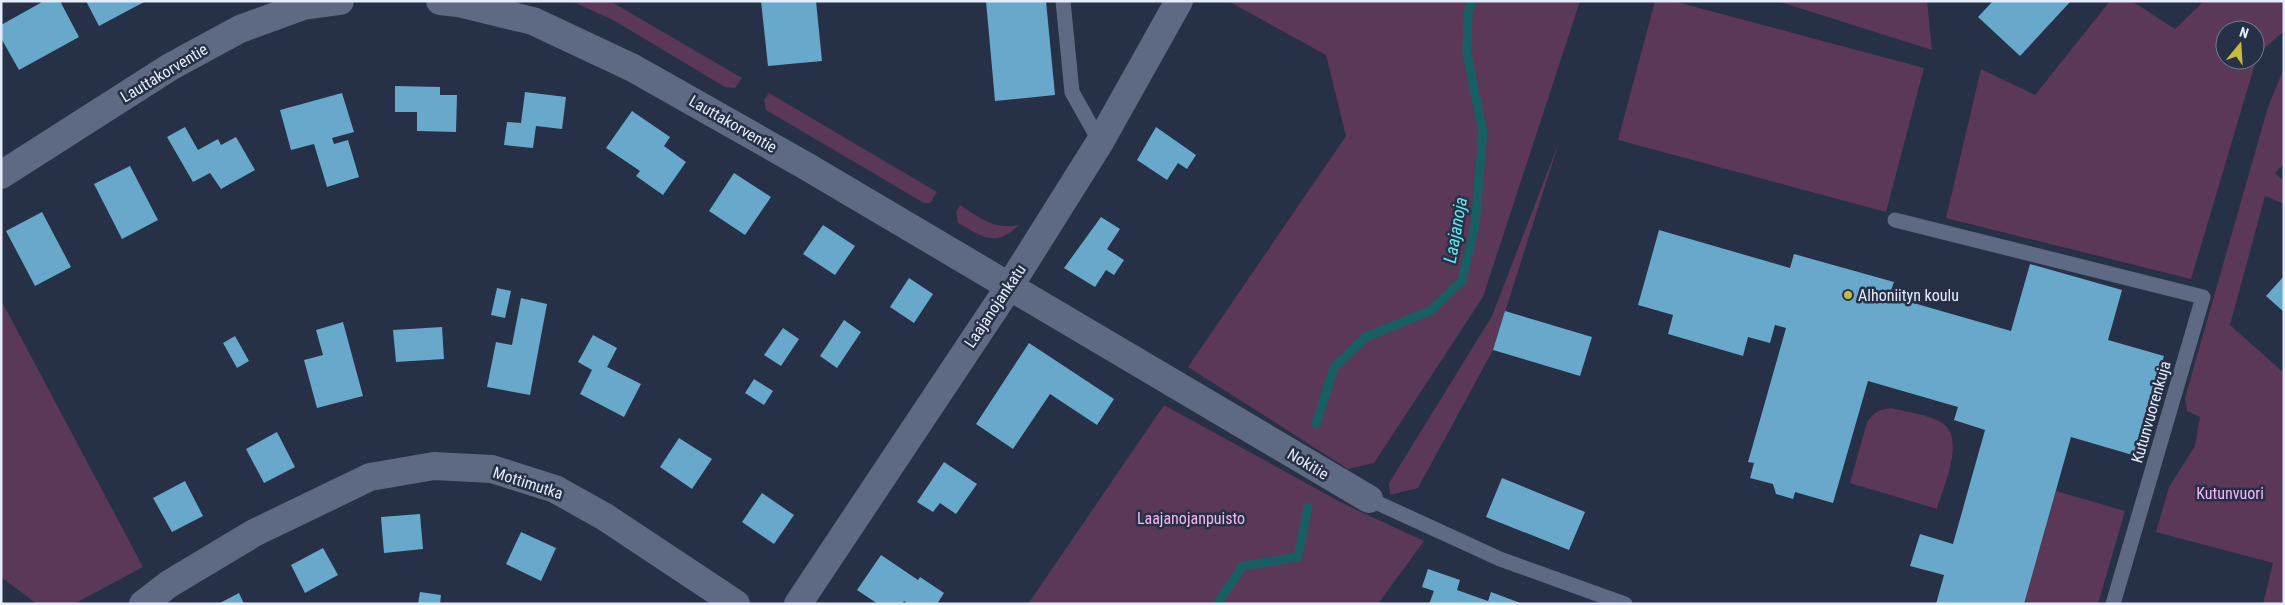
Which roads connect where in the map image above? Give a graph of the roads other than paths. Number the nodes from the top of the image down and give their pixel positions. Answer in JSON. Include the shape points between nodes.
{"nodes":[{"id":1,"x":340,"y":1,"type":"edge"},
{"id":2,"x":440,"y":1,"type":"edge"},
{"id":3,"x":1063,"y":1,"type":"edge"},
{"id":4,"x":1179,"y":1,"type":"edge"},
{"id":5,"x":1100,"y":142,"type":"junction"},
{"id":6,"x":1,"y":175,"type":"edge"},
{"id":7,"x":1895,"y":220,"type":"dead end"},
{"id":8,"x":1009,"y":287,"type":"junction"},
{"id":9,"x":1369,"y":499,"type":"joint"},
{"id":10,"x":143,"y":604,"type":"edge"},
{"id":11,"x":736,"y":604,"type":"edge"},
{"id":12,"x":798,"y":604,"type":"edge"},
{"id":13,"x":1625,"y":604,"type":"edge"},
{"id":14,"x":2113,"y":604,"type":"edge"}],
"edges":[{"from":1,"to":6,"type":"street","name":"Lauttakorventie","via":[[303,6],[240,29],[170,67]]},
{"from":2,"to":8,"type":"street","name":"Lauttakorventie","via":[[533,21],[633,68],[740,127]]},
{"from":3,"to":5,"type":"lane","via":[[1072,92]]},
{"from":4,"to":5,"type":"street","name":"Laajanojankatu"},
{"from":5,"to":8,"type":"street","name":"Laajanojankatu"},
{"from":7,"to":14,"type":"lane","name":"Kutunvuorenkuja","via":[[2203,297]]},
{"from":8,"to":9,"type":"street","name":"Nokitie"},
{"from":8,"to":12,"type":"street","name":"Laajanojankatu"},
{"from":9,"to":13,"type":"lane","name":"Nokitie","via":[[1500,558]]},
{"from":10,"to":11,"type":"street","name":"Mottimutka","via":[[254,532],[363,480],[434,466],[492,469],[555,488],[605,517]]}]}
